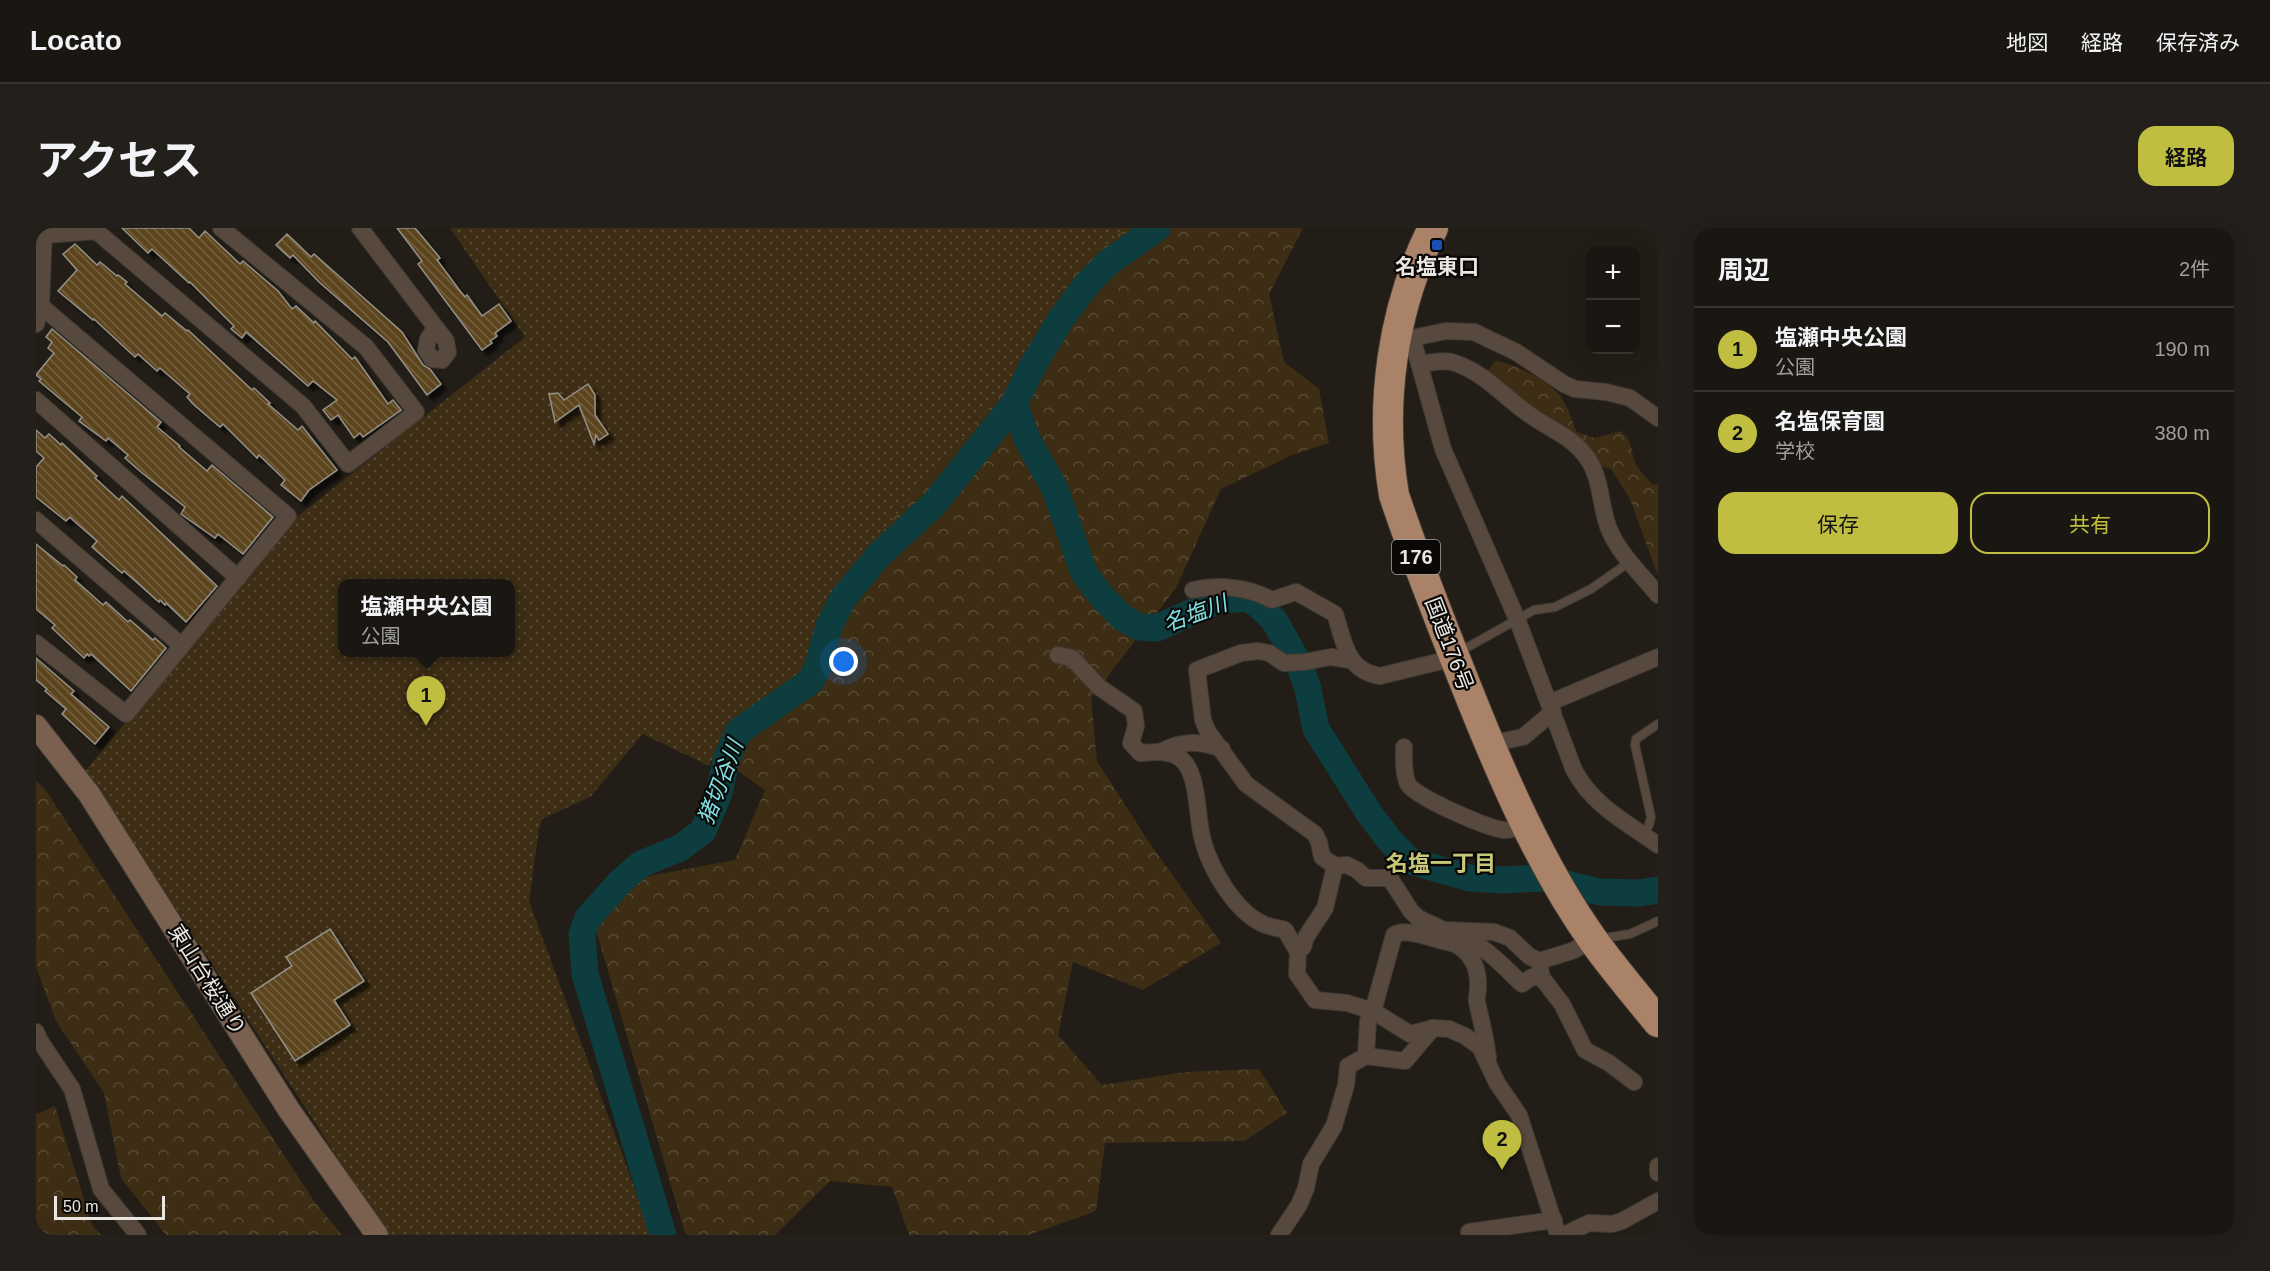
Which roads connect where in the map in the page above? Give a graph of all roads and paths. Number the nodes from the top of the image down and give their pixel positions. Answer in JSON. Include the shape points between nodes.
{"nodes":[{"id":1,"x":221,"y":228,"type":"edge"},
{"id":2,"x":360,"y":228,"type":"edge"},
{"id":3,"x":1432,"y":228,"type":"edge"},
{"id":4,"x":45,"y":232,"type":"edge"},
{"id":5,"x":41,"y":306,"type":"junction"},
{"id":6,"x":36,"y":324,"type":"edge"},
{"id":7,"x":435,"y":328,"type":"dead end"},
{"id":8,"x":1404,"y":337,"type":"junction"},
{"id":9,"x":1419,"y":364,"type":"junction"},
{"id":10,"x":36,"y":400,"type":"edge"},
{"id":11,"x":1658,"y":418,"type":"edge"},
{"id":12,"x":36,"y":520,"type":"edge"},
{"id":13,"x":1631,"y":561,"type":"junction"},
{"id":14,"x":238,"y":578,"type":"junction"},
{"id":15,"x":1193,"y":590,"type":"dead end"},
{"id":16,"x":1658,"y":595,"type":"edge"},
{"id":17,"x":1517,"y":619,"type":"junction"},
{"id":18,"x":36,"y":643,"type":"edge"},
{"id":19,"x":182,"y":646,"type":"junction"},
{"id":20,"x":1058,"y":655,"type":"dead end"},
{"id":21,"x":1454,"y":656,"type":"junction"},
{"id":22,"x":1658,"y":657,"type":"edge"},
{"id":23,"x":1350,"y":660,"type":"junction"},
{"id":24,"x":1551,"y":708,"type":"junction"},
{"id":25,"x":1658,"y":724,"type":"edge"},
{"id":26,"x":36,"y":726,"type":"edge"},
{"id":27,"x":1489,"y":744,"type":"junction"},
{"id":28,"x":1404,"y":747,"type":"dead end"},
{"id":29,"x":1222,"y":749,"type":"junction"},
{"id":30,"x":1162,"y":751,"type":"junction"},
{"id":31,"x":1526,"y":823,"type":"junction"},
{"id":32,"x":1653,"y":838,"type":"edge"},
{"id":33,"x":1335,"y":866,"type":"junction"},
{"id":34,"x":1658,"y":921,"type":"edge"},
{"id":35,"x":1593,"y":940,"type":"junction"},
{"id":36,"x":1452,"y":943,"type":"junction"},
{"id":37,"x":1298,"y":952,"type":"junction"},
{"id":38,"x":1539,"y":961,"type":"junction"},
{"id":39,"x":1542,"y":978,"type":"junction"},
{"id":40,"x":1373,"y":1011,"type":"junction"},
{"id":41,"x":1658,"y":1022,"type":"edge"},
{"id":42,"x":1433,"y":1028,"type":"junction"},
{"id":43,"x":36,"y":1032,"type":"edge"},
{"id":44,"x":1366,"y":1056,"type":"junction"},
{"id":45,"x":1488,"y":1065,"type":"junction"},
{"id":46,"x":1634,"y":1082,"type":"dead end"},
{"id":47,"x":1658,"y":1166,"type":"edge"},
{"id":48,"x":1658,"y":1173,"type":"edge"},
{"id":49,"x":1658,"y":1201,"type":"edge"},
{"id":50,"x":1556,"y":1227,"type":"edge"},
{"id":51,"x":1503,"y":1231,"type":"edge"},
{"id":52,"x":1469,"y":1232,"type":"dead end"},
{"id":53,"x":138,"y":1235,"type":"edge"},
{"id":54,"x":377,"y":1235,"type":"edge"},
{"id":55,"x":1279,"y":1235,"type":"edge"},
{"id":56,"x":1564,"y":1235,"type":"edge"}],
"edges":[{"from":1,"to":4,"type":"street","via":[[366,347],[416,412],[348,464],[303,406],[96,231]]},
{"from":2,"to":7,"type":"street"},
{"from":3,"to":8,"type":"highway","name":"国道176号","number":"176","via":[[1409,282]]},
{"from":4,"to":5,"type":"street"},
{"from":5,"to":6,"type":"street"},
{"from":5,"to":14,"type":"street","via":[[288,516]]},
{"from":8,"to":9,"type":"street"},
{"from":8,"to":11,"type":"street","via":[[1474,332],[1516,352],[1564,384],[1630,398]]},
{"from":8,"to":21,"type":"highway","name":"国道176号","number":"176","via":[[1386,419],[1389,468],[1394,495]]},
{"from":9,"to":13,"type":"street","via":[[1454,363],[1476,372],[1531,416],[1572,442],[1588,459],[1597,478],[1609,528]]},
{"from":9,"to":17,"type":"street","via":[[1443,449]]},
{"from":10,"to":14,"type":"street"},
{"from":12,"to":19,"type":"street"},
{"from":13,"to":16,"type":"street"},
{"from":13,"to":17,"type":"lane","via":[[1582,594]]},
{"from":14,"to":19,"type":"street"},
{"from":15,"to":23,"type":"street","via":[[1244,589],[1272,600],[1296,592],[1335,614]]},
{"from":17,"to":21,"type":"lane"},
{"from":17,"to":24,"type":"street"},
{"from":18,"to":19,"type":"street","via":[[126,714]]},
{"from":20,"to":30,"type":"street","via":[[1072,658],[1098,687],[1134,711],[1136,726],[1131,743],[1140,753]]},
{"from":21,"to":23,"type":"street","via":[[1380,676]]},
{"from":21,"to":27,"type":"highway","name":"国道176号","number":"176"},
{"from":22,"to":24,"type":"street"},
{"from":23,"to":29,"type":"street","via":[[1331,657],[1284,663],[1258,651],[1240,653],[1197,670],[1203,720]]},
{"from":24,"to":27,"type":"street","via":[[1524,737]]},
{"from":24,"to":32,"type":"street","via":[[1582,784],[1595,800]]},
{"from":25,"to":32,"type":"lane","via":[[1636,739],[1635,745]]},
{"from":26,"to":54,"type":"street","name":"東山台桜通り","via":[[90,794],[289,1110]]},
{"from":27,"to":31,"type":"highway","name":"国道176号","number":"176"},
{"from":28,"to":31,"type":"street","via":[[1405,774],[1414,793],[1467,819],[1505,831]]},
{"from":29,"to":30,"type":"street","via":[[1201,742]]},
{"from":29,"to":33,"type":"street","via":[[1251,789],[1315,834],[1322,857]]},
{"from":30,"to":37,"type":"street","via":[[1181,759],[1194,780],[1202,840],[1216,875],[1243,910],[1262,924],[1285,930]]},
{"from":31,"to":35,"type":"highway","name":"国道176号","number":"176"},
{"from":33,"to":37,"type":"street","via":[[1325,908]]},
{"from":33,"to":38,"type":"street","via":[[1347,866],[1366,878],[1391,880],[1418,918],[1444,930],[1494,932],[1510,938]]},
{"from":34,"to":35,"type":"lane","via":[[1630,934]]},
{"from":35,"to":38,"type":"street"},
{"from":35,"to":41,"type":"highway","name":"国道176号","number":"176"},
{"from":36,"to":39,"type":"street","via":[[1473,941],[1522,984],[1532,977]]},
{"from":36,"to":40,"type":"street","via":[[1424,935],[1394,935]]},
{"from":36,"to":45,"type":"street","via":[[1471,956],[1477,970],[1477,1000]]},
{"from":37,"to":40,"type":"street","via":[[1297,974],[1315,1000],[1347,1003]]},
{"from":38,"to":39,"type":"street"},
{"from":39,"to":46,"type":"street","via":[[1562,1004],[1585,1050]]},
{"from":40,"to":42,"type":"street","via":[[1410,1034]]},
{"from":40,"to":44,"type":"street","via":[[1368,1022]]},
{"from":42,"to":44,"type":"street","via":[[1405,1061]]},
{"from":42,"to":45,"type":"street","via":[[1465,1036],[1480,1047]]},
{"from":43,"to":53,"type":"street","via":[[72,1089],[101,1189]]},
{"from":44,"to":55,"type":"street","via":[[1348,1065],[1334,1126],[1311,1164],[1299,1205]]},
{"from":45,"to":50,"type":"street","via":[[1519,1115]]},
{"from":47,"to":48,"type":"street"},
{"from":49,"to":56,"type":"street","via":[[1622,1221],[1589,1223]]},
{"from":50,"to":51,"type":"street"},
{"from":51,"to":52,"type":"street"}]}
